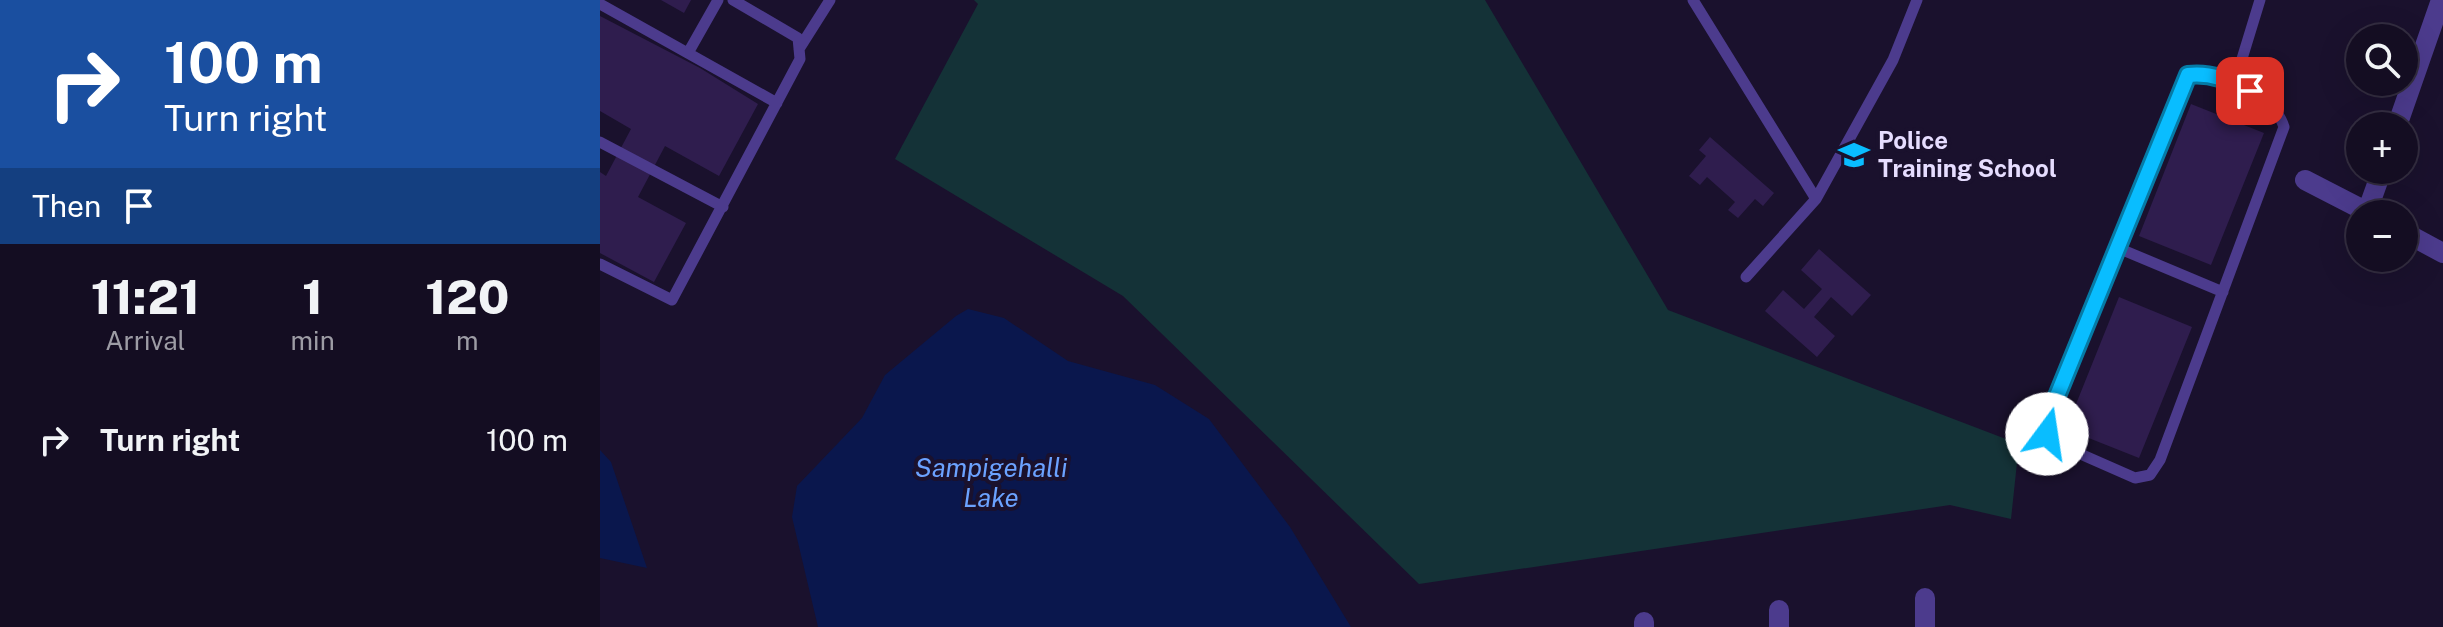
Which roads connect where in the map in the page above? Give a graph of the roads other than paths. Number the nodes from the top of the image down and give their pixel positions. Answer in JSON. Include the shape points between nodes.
{"nodes":[{"id":1,"x":718,"y":0,"type":"edge"},
{"id":2,"x":733,"y":0,"type":"edge"},
{"id":3,"x":830,"y":0,"type":"edge"},
{"id":4,"x":1693,"y":0,"type":"edge"},
{"id":5,"x":1917,"y":0,"type":"edge"},
{"id":6,"x":2260,"y":0,"type":"edge"},
{"id":7,"x":2441,"y":0,"type":"edge"},
{"id":8,"x":600,"y":4,"type":"edge"},
{"id":9,"x":799,"y":50,"type":"junction"},
{"id":10,"x":688,"y":53,"type":"junction"},
{"id":11,"x":2230,"y":81,"type":"junction"},
{"id":12,"x":777,"y":103,"type":"junction"},
{"id":13,"x":2402,"y":112,"type":"edge"},
{"id":14,"x":600,"y":142,"type":"edge"},
{"id":15,"x":2305,"y":180,"type":"dead end"},
{"id":16,"x":1816,"y":199,"type":"junction"},
{"id":17,"x":2346,"y":201,"type":"edge"},
{"id":18,"x":723,"y":207,"type":"junction"},
{"id":19,"x":2418,"y":240,"type":"edge"},
{"id":20,"x":2118,"y":248,"type":"junction"},
{"id":21,"x":2443,"y":253,"type":"edge"},
{"id":22,"x":600,"y":264,"type":"edge"},
{"id":23,"x":1746,"y":277,"type":"dead end"},
{"id":24,"x":2223,"y":292,"type":"junction"},
{"id":25,"x":1925,"y":598,"type":"dead end"},
{"id":26,"x":1925,"y":627,"type":"edge"}],
"edges":[{"from":1,"to":10,"type":"lane"},
{"from":2,"to":9,"type":"lane","via":[[798,38]]},
{"from":3,"to":9,"type":"lane"},
{"from":4,"to":16,"type":"lane"},
{"from":5,"to":16,"type":"lane","via":[[1893,60]]},
{"from":6,"to":11,"type":"lane"},
{"from":7,"to":13,"type":"street"},
{"from":8,"to":10,"type":"lane"},
{"from":9,"to":12,"type":"lane","via":[[800,59]]},
{"from":10,"to":12,"type":"lane"},
{"from":11,"to":20,"type":"lane","via":[[2204,73],[2188,75]]},
{"from":11,"to":24,"type":"lane","via":[[2270,104],[2284,127]]},
{"from":12,"to":18,"type":"lane"},
{"from":14,"to":18,"type":"lane"},
{"from":15,"to":17,"type":"street"},
{"from":16,"to":23,"type":"lane"},
{"from":18,"to":22,"type":"lane","via":[[672,300]]},
{"from":19,"to":21,"type":"street"},
{"from":20,"to":24,"type":"lane"},
{"from":20,"to":24,"type":"lane","via":[[2048,418],[2047,434],[2135,478],[2150,475],[2160,460]]},
{"from":25,"to":26,"type":"street"}]}
